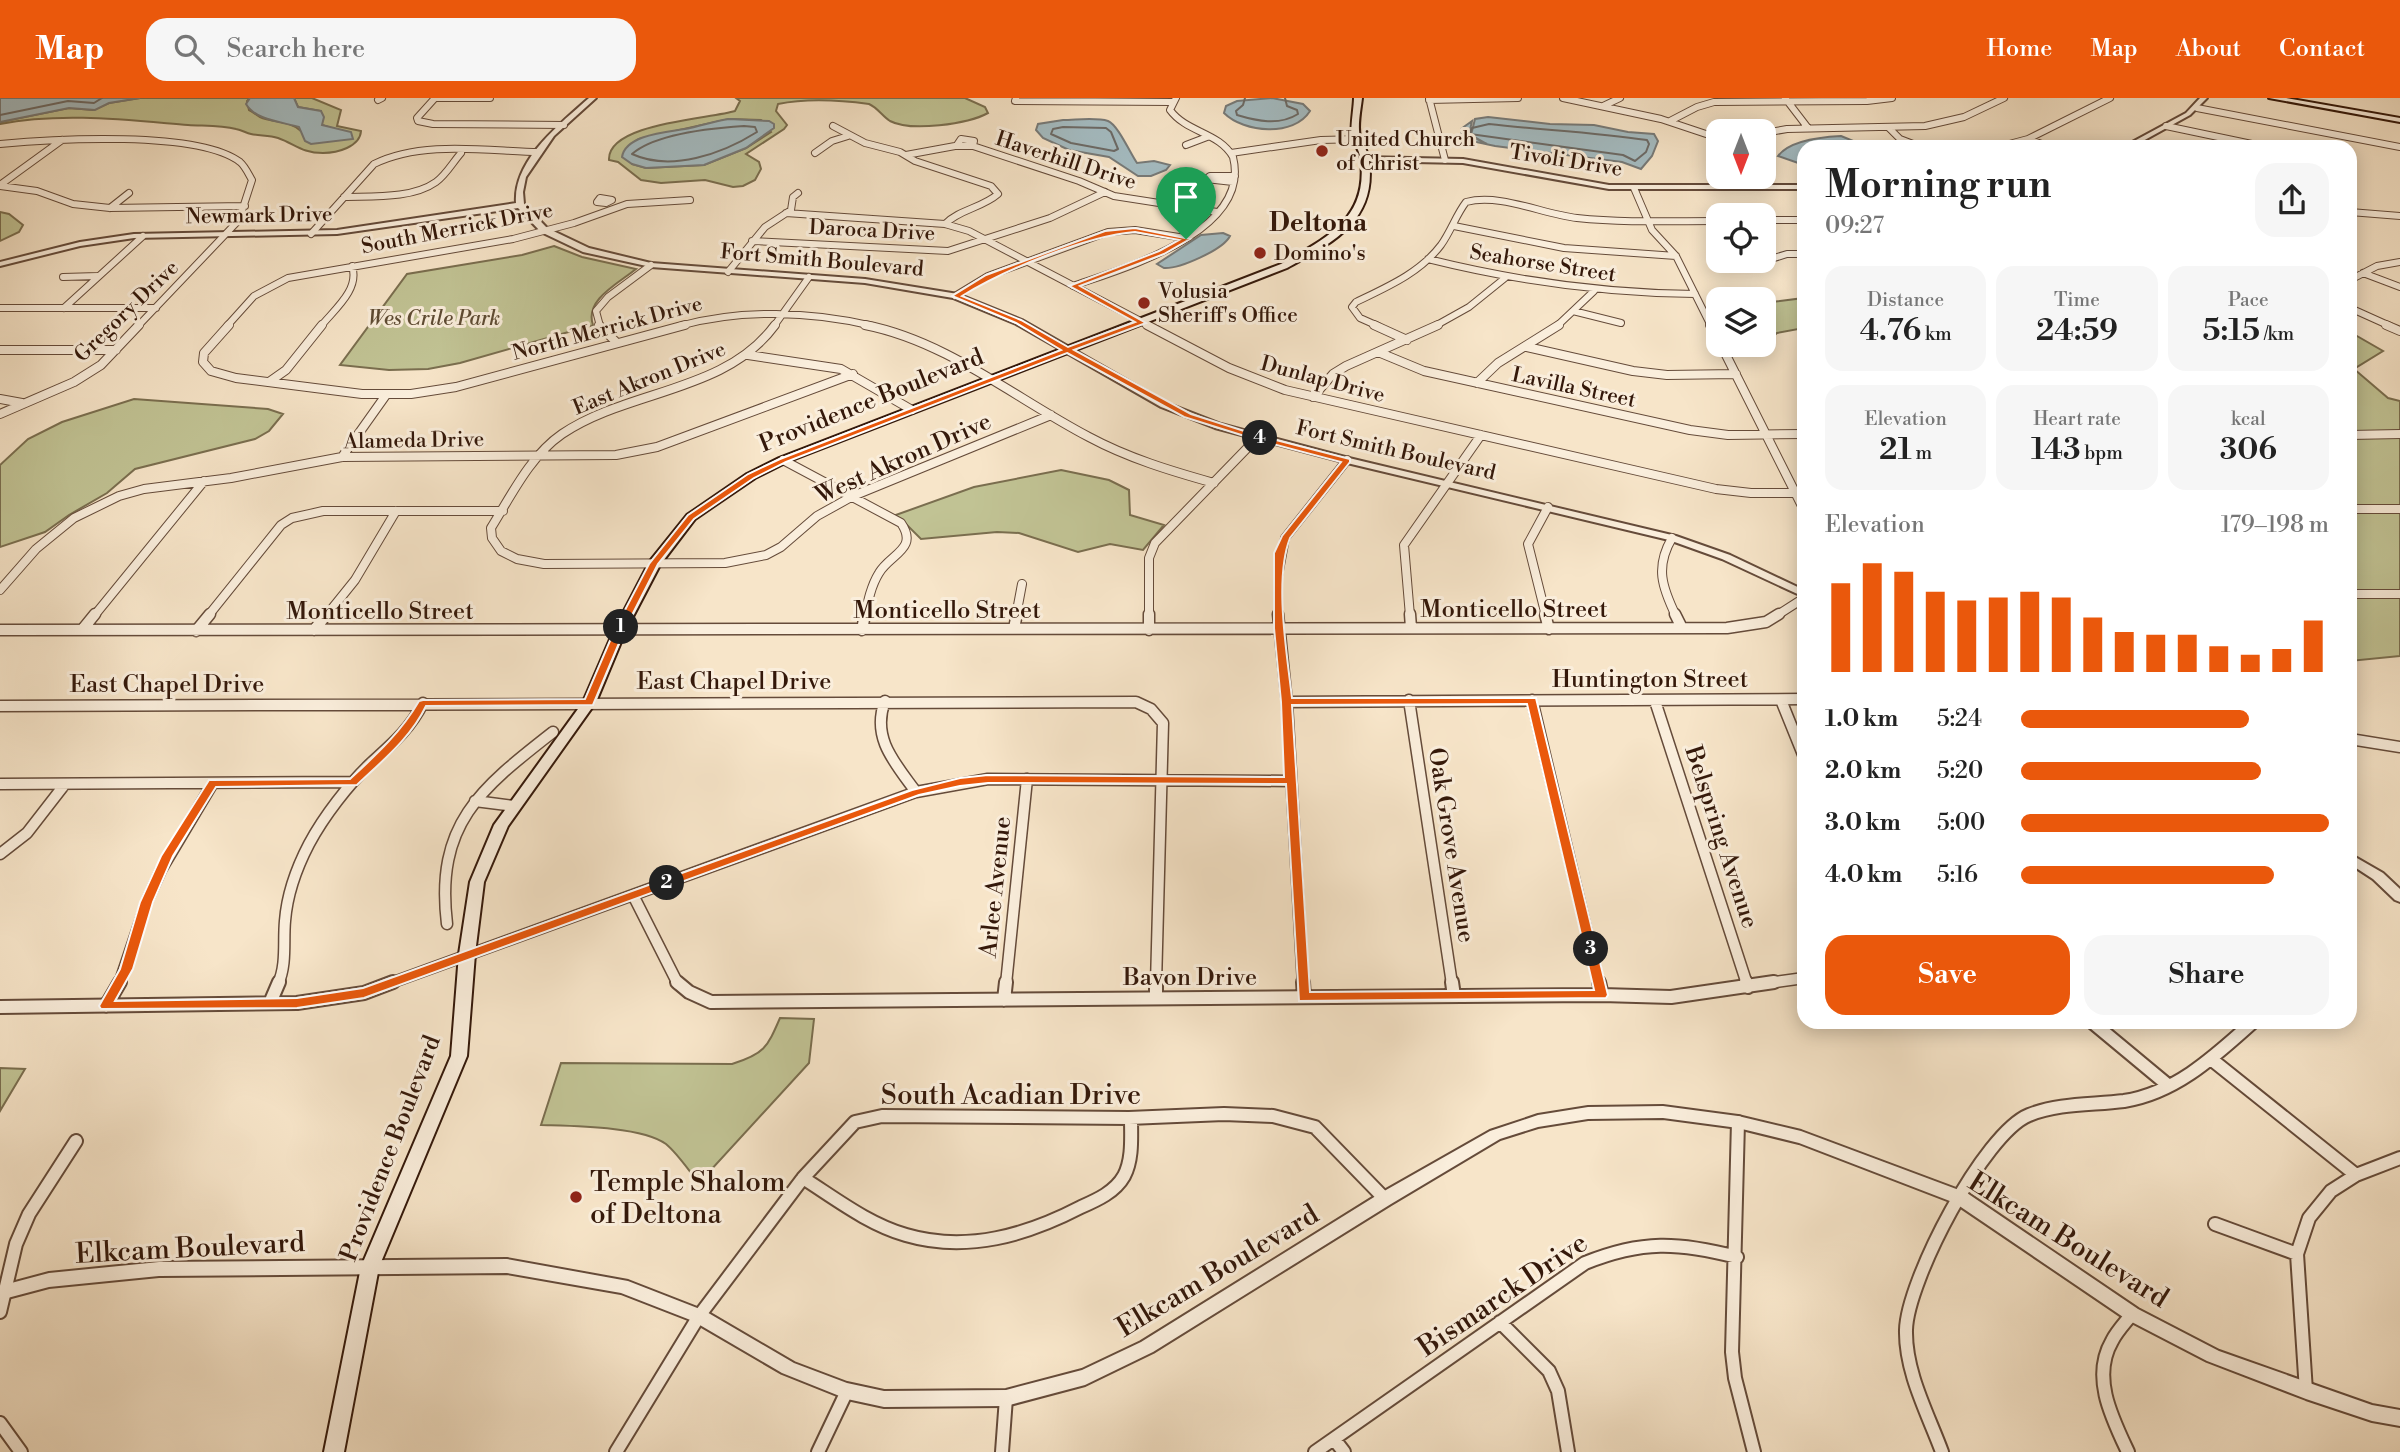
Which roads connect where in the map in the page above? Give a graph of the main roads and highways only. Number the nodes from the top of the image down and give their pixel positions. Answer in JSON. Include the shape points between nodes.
{"nodes":[{"id":1,"x":1358,"y":98,"type":"edge"},
{"id":2,"x":1366,"y":98,"type":"edge"},
{"id":3,"x":2273,"y":98,"type":"edge"},
{"id":4,"x":2292,"y":100,"type":"edge"},
{"id":5,"x":2400,"y":120,"type":"edge"},
{"id":6,"x":1361,"y":139,"type":"junction"},
{"id":7,"x":334,"y":1452,"type":"edge"}],
"edges":[{"from":1,"to":6,"type":"main road","name":"Providence Boulevard","via":[[1356,136]]},
{"from":2,"to":6,"type":"main road","name":"Providence Boulevard"},
{"from":3,"to":4,"type":"main road"},
{"from":4,"to":5,"type":"main road"},
{"from":6,"to":7,"type":"main road","name":"Providence Boulevard","via":[[1367,186],[1363,202],[1326,243],[1284,266],[1142,323],[783,460],[691,517],[654,564],[589,702],[501,825],[477,882],[459,1056],[370,1267]]}]}
